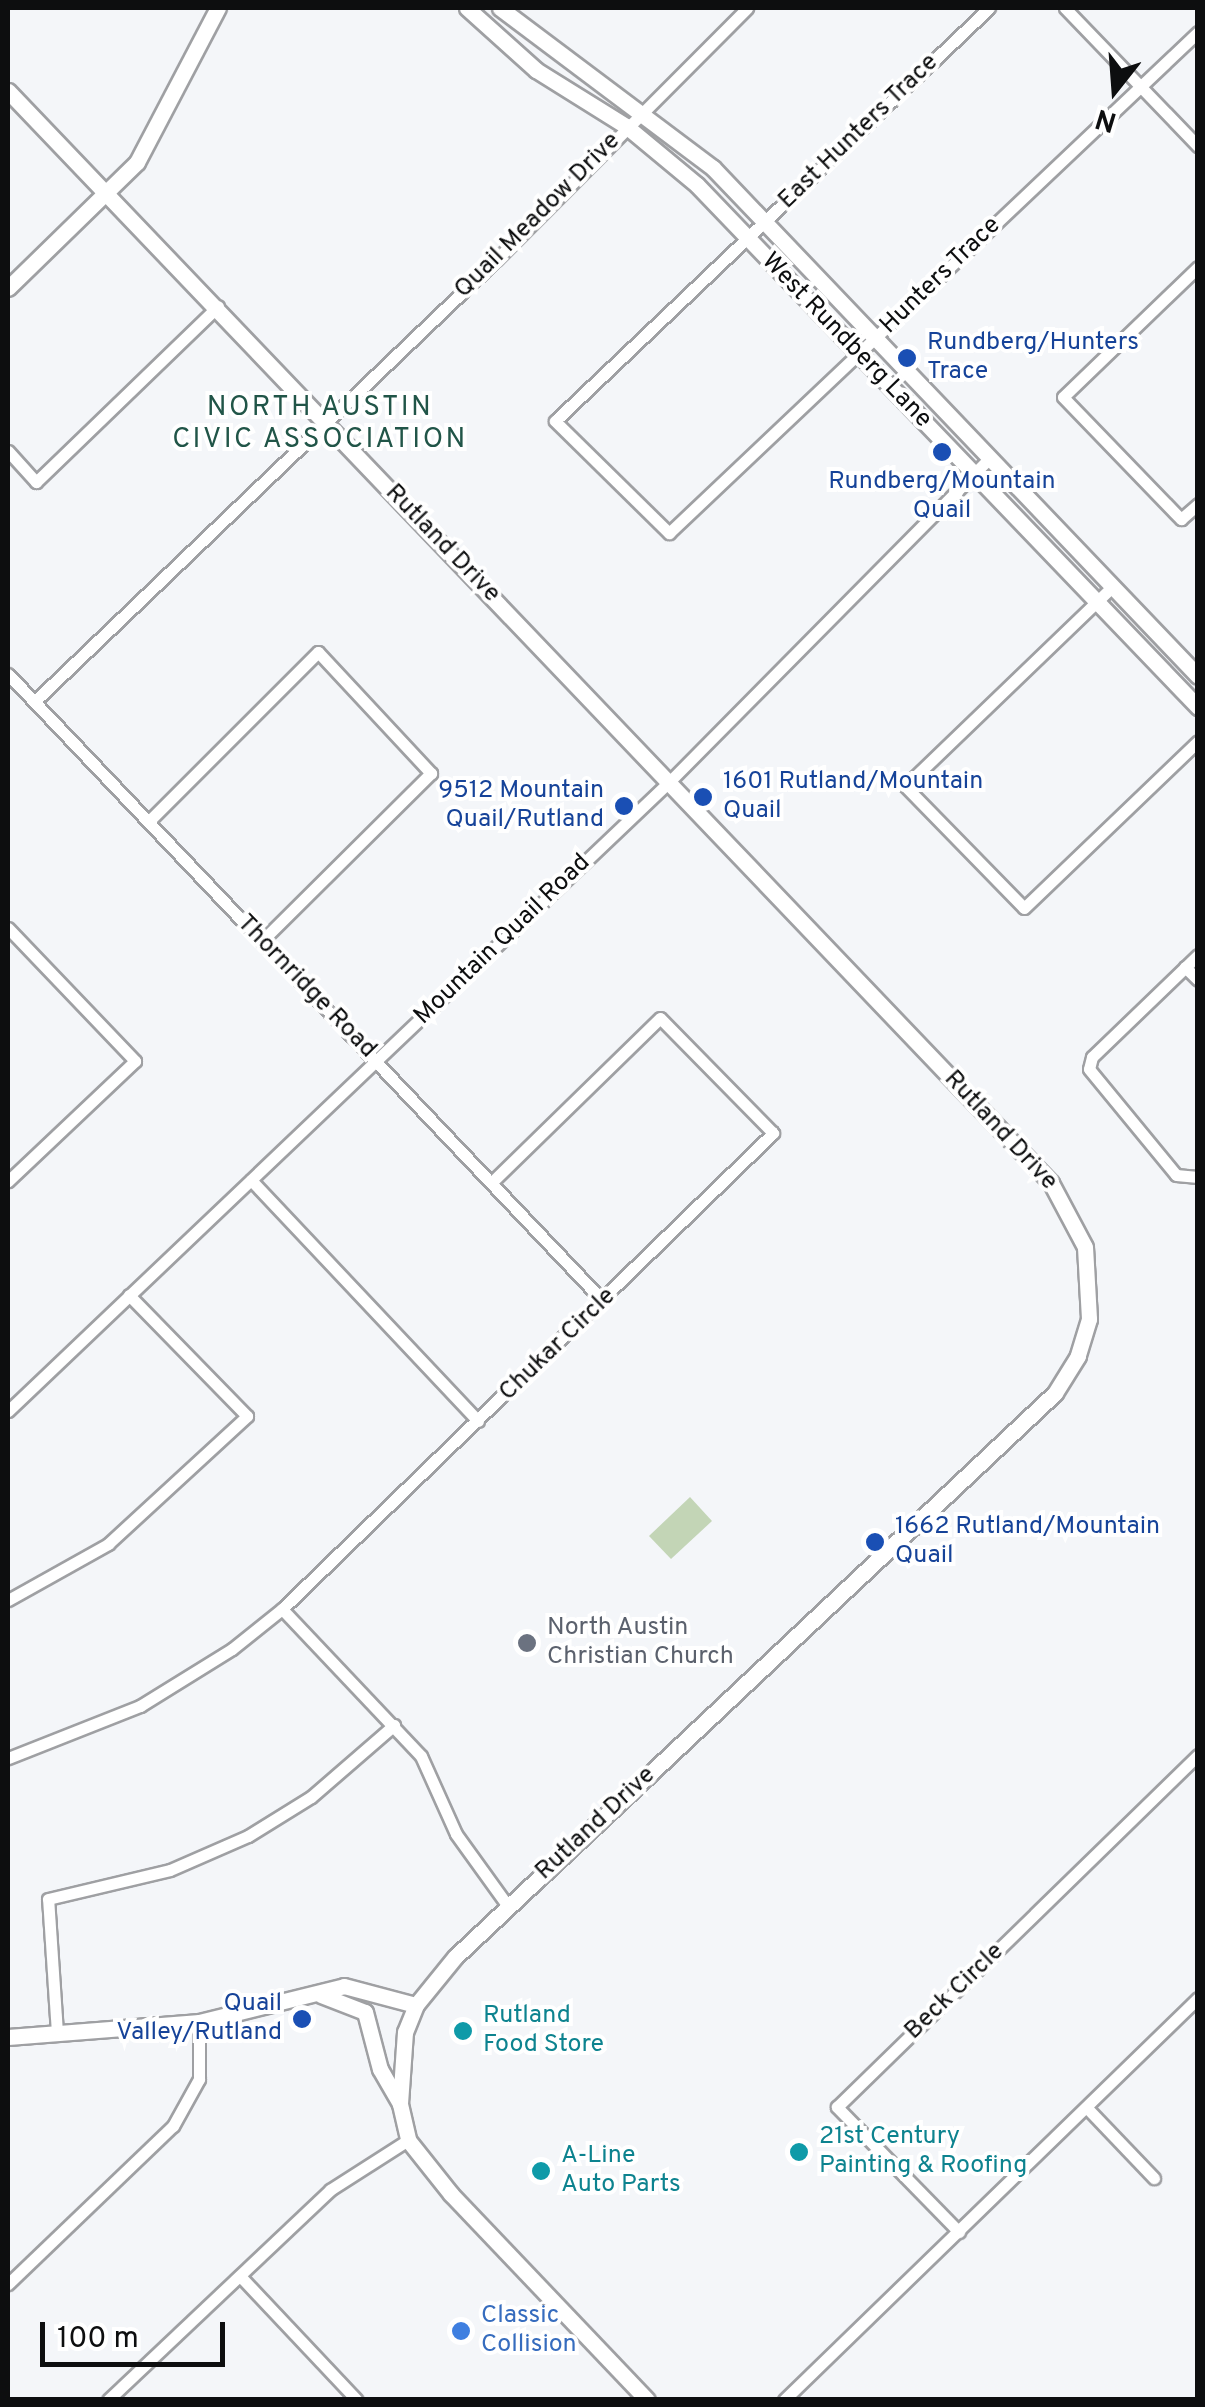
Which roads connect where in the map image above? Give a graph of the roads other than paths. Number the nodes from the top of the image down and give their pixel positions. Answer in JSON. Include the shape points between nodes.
{"nodes":[{"id":1,"x":218,"y":8,"type":"edge"},
{"id":2,"x":467,"y":8,"type":"edge"},
{"id":3,"x":748,"y":8,"type":"edge"},
{"id":4,"x":990,"y":8,"type":"edge"},
{"id":5,"x":1065,"y":8,"type":"edge"},
{"id":6,"x":503,"y":10,"type":"edge"},
{"id":7,"x":490,"y":30,"type":"junction"},
{"id":8,"x":1198,"y":32,"type":"edge"},
{"id":9,"x":1140,"y":87,"type":"junction"},
{"id":10,"x":8,"y":91,"type":"edge"},
{"id":11,"x":642,"y":111,"type":"junction"},
{"id":12,"x":626,"y":126,"type":"junction"},
{"id":13,"x":1198,"y":146,"type":"edge"},
{"id":14,"x":107,"y":192,"type":"junction"},
{"id":15,"x":764,"y":223,"type":"junction"},
{"id":16,"x":748,"y":238,"type":"junction"},
{"id":17,"x":1198,"y":268,"type":"edge"},
{"id":18,"x":8,"y":288,"type":"edge"},
{"id":19,"x":218,"y":306,"type":"junction"},
{"id":20,"x":876,"y":338,"type":"junction"},
{"id":21,"x":859,"y":354,"type":"junction"},
{"id":22,"x":555,"y":421,"type":"joint"},
{"id":23,"x":328,"y":423,"type":"junction"},
{"id":24,"x":8,"y":451,"type":"edge"},
{"id":25,"x":990,"y":458,"type":"junction"},
{"id":26,"x":974,"y":474,"type":"junction"},
{"id":27,"x":1198,"y":504,"type":"edge"},
{"id":28,"x":1112,"y":588,"type":"junction"},
{"id":29,"x":1096,"y":603,"type":"junction"},
{"id":30,"x":8,"y":674,"type":"edge"},
{"id":31,"x":1198,"y":676,"type":"edge"},
{"id":32,"x":35,"y":701,"type":"junction"},
{"id":33,"x":1198,"y":707,"type":"edge"},
{"id":34,"x":1198,"y":741,"type":"edge"},
{"id":35,"x":669,"y":782,"type":"junction"},
{"id":36,"x":148,"y":822,"type":"junction"},
{"id":37,"x":8,"y":928,"type":"edge"},
{"id":38,"x":262,"y":940,"type":"junction"},
{"id":39,"x":1198,"y":955,"type":"edge"},
{"id":40,"x":1185,"y":967,"type":"junction"},
{"id":41,"x":1198,"y":980,"type":"edge"},
{"id":42,"x":376,"y":1060,"type":"junction"},
{"id":43,"x":1198,"y":1177,"type":"edge"},
{"id":44,"x":251,"y":1180,"type":"junction"},
{"id":45,"x":8,"y":1182,"type":"edge"},
{"id":46,"x":493,"y":1182,"type":"junction"},
{"id":47,"x":129,"y":1295,"type":"junction"},
{"id":48,"x":603,"y":1301,"type":"junction"},
{"id":49,"x":8,"y":1410,"type":"edge"},
{"id":50,"x":478,"y":1421,"type":"junction"},
{"id":51,"x":8,"y":1600,"type":"edge"},
{"id":52,"x":282,"y":1608,"type":"junction"},
{"id":53,"x":394,"y":1724,"type":"junction"},
{"id":54,"x":1198,"y":1755,"type":"edge"},
{"id":55,"x":8,"y":1758,"type":"edge"},
{"id":56,"x":508,"y":1906,"type":"junction"},
{"id":57,"x":317,"y":1994,"type":"junction"},
{"id":58,"x":1198,"y":1998,"type":"edge"},
{"id":59,"x":416,"y":2004,"type":"junction"},
{"id":60,"x":199,"y":2022,"type":"junction"},
{"id":61,"x":58,"y":2033,"type":"junction"},
{"id":62,"x":8,"y":2037,"type":"edge"},
{"id":63,"x":400,"y":2104,"type":"junction"},
{"id":64,"x":1087,"y":2108,"type":"junction"},
{"id":65,"x":408,"y":2140,"type":"junction"},
{"id":66,"x":1154,"y":2178,"type":"dead end"},
{"id":67,"x":958,"y":2232,"type":"junction"},
{"id":68,"x":240,"y":2276,"type":"junction"},
{"id":69,"x":8,"y":2284,"type":"edge"},
{"id":70,"x":108,"y":2400,"type":"edge"},
{"id":71,"x":357,"y":2400,"type":"edge"},
{"id":72,"x":647,"y":2400,"type":"edge"},
{"id":73,"x":784,"y":2400,"type":"edge"}],
"edges":[{"from":1,"to":14,"type":"street","via":[[146,149]]},
{"from":2,"to":7,"type":"street","name":"West Rundberg Lane"},
{"from":3,"to":11,"type":"street","name":"Quail Meadow Drive"},
{"from":4,"to":15,"type":"street","name":"East Hunters Trace"},
{"from":5,"to":9,"type":"street"},
{"from":6,"to":7,"type":"street"},
{"from":6,"to":11,"type":"street","name":"West Rundberg Lane"},
{"from":7,"to":12,"type":"street","name":"West Rundberg Lane","via":[[536,70]]},
{"from":8,"to":9,"type":"street","name":"Hunters Trace"},
{"from":9,"to":13,"type":"street"},
{"from":9,"to":20,"type":"street","name":"Hunters Trace"},
{"from":10,"to":14,"type":"street","name":"Rutland Drive"},
{"from":11,"to":12,"type":"street","name":"Quail Meadow Drive"},
{"from":11,"to":15,"type":"street","name":"West Rundberg Lane","via":[[682,140]]},
{"from":12,"to":16,"type":"street","name":"West Rundberg Lane"},
{"from":12,"to":23,"type":"street","name":"Quail Meadow Drive"},
{"from":14,"to":18,"type":"street"},
{"from":14,"to":19,"type":"street","name":"Rutland Drive"},
{"from":15,"to":16,"type":"street","name":"East Hunters Trace"},
{"from":15,"to":20,"type":"street","name":"West Rundberg Lane"},
{"from":16,"to":21,"type":"street","name":"West Rundberg Lane"},
{"from":16,"to":22,"type":"street","name":"East Hunters Trace"},
{"from":17,"to":27,"type":"street","via":[[1063,397],[1182,519]]},
{"from":19,"to":23,"type":"street","name":"Rutland Drive"},
{"from":19,"to":24,"type":"street","via":[[36,482]]},
{"from":20,"to":21,"type":"street","name":"Hunters Trace"},
{"from":20,"to":25,"type":"street","name":"West Rundberg Lane"},
{"from":21,"to":22,"type":"street","name":"Hunters Trace","via":[[669,534]]},
{"from":21,"to":26,"type":"street","name":"West Rundberg Lane"},
{"from":23,"to":32,"type":"street","name":"Quail Meadow Drive"},
{"from":23,"to":35,"type":"street","name":"Rutland Drive"},
{"from":25,"to":26,"type":"street","name":"Mountain Quail Road"},
{"from":25,"to":28,"type":"street","name":"West Rundberg Lane"},
{"from":26,"to":29,"type":"street","name":"West Rundberg Lane"},
{"from":26,"to":35,"type":"street","name":"Mountain Quail Road"},
{"from":28,"to":29,"type":"street"},
{"from":28,"to":31,"type":"street","name":"West Rundberg Lane"},
{"from":29,"to":33,"type":"street","name":"West Rundberg Lane"},
{"from":29,"to":34,"type":"street","via":[[905,786],[1024,908]]},
{"from":30,"to":32,"type":"street","name":"Thornridge Road"},
{"from":32,"to":36,"type":"street","name":"Thornridge Road"},
{"from":35,"to":42,"type":"street","name":"Mountain Quail Road"},
{"from":35,"to":56,"type":"street","name":"Rutland Drive","via":[[1051,1183],[1085,1248],[1089,1319],[1068,1375],[1040,1410]]},
{"from":36,"to":38,"type":"street","name":"Thornridge Road"},
{"from":36,"to":38,"type":"street","via":[[318,652],[431,773]]},
{"from":37,"to":45,"type":"street","via":[[135,1061]]},
{"from":38,"to":42,"type":"street","name":"Thornridge Road"},
{"from":39,"to":40,"type":"street"},
{"from":40,"to":41,"type":"street"},
{"from":40,"to":43,"type":"street","via":[[1092,1057],[1088,1069],[1176,1175]]},
{"from":42,"to":44,"type":"street","name":"Mountain Quail Road"},
{"from":42,"to":46,"type":"street","name":"Thornridge Road"},
{"from":44,"to":47,"type":"street","name":"Mountain Quail Road"},
{"from":44,"to":50,"type":"street"},
{"from":46,"to":48,"type":"street","name":"Thornridge Road"},
{"from":46,"to":48,"type":"street","name":"Chukar Circle","via":[[660,1018],[773,1134]]},
{"from":47,"to":49,"type":"street","name":"Mountain Quail Road"},
{"from":47,"to":51,"type":"street","via":[[247,1416],[108,1544]]},
{"from":48,"to":50,"type":"street","name":"Chukar Circle"},
{"from":50,"to":52,"type":"street","name":"Chukar Circle"},
{"from":52,"to":53,"type":"street"},
{"from":52,"to":55,"type":"street","name":"Chukar Circle","via":[[232,1650],[140,1706]]},
{"from":53,"to":56,"type":"street","via":[[422,1756],[456,1834]]},
{"from":53,"to":61,"type":"street","via":[[326,1785],[248,1836],[170,1870],[48,1899]]},
{"from":54,"to":67,"type":"street","name":"Beck Circle","via":[[837,2107]]},
{"from":56,"to":59,"type":"street","name":"Rutland Drive"},
{"from":57,"to":59,"type":"street","via":[[360,1985]]},
{"from":57,"to":60,"type":"street"},
{"from":57,"to":63,"type":"street","via":[[365,2012],[380,2070]]},
{"from":58,"to":64,"type":"street"},
{"from":59,"to":63,"type":"street","name":"Rutland Drive","via":[[400,2060]]},
{"from":60,"to":61,"type":"street"},
{"from":60,"to":69,"type":"street","via":[[199,2079],[173,2126]]},
{"from":61,"to":62,"type":"street"},
{"from":63,"to":65,"type":"street","name":"Rutland Drive"},
{"from":64,"to":66,"type":"street"},
{"from":64,"to":67,"type":"street"},
{"from":65,"to":68,"type":"street","via":[[330,2190]]},
{"from":65,"to":72,"type":"street","name":"Rutland Drive","via":[[450,2194]]},
{"from":67,"to":73,"type":"street"},
{"from":68,"to":70,"type":"street"},
{"from":68,"to":71,"type":"street"}]}
